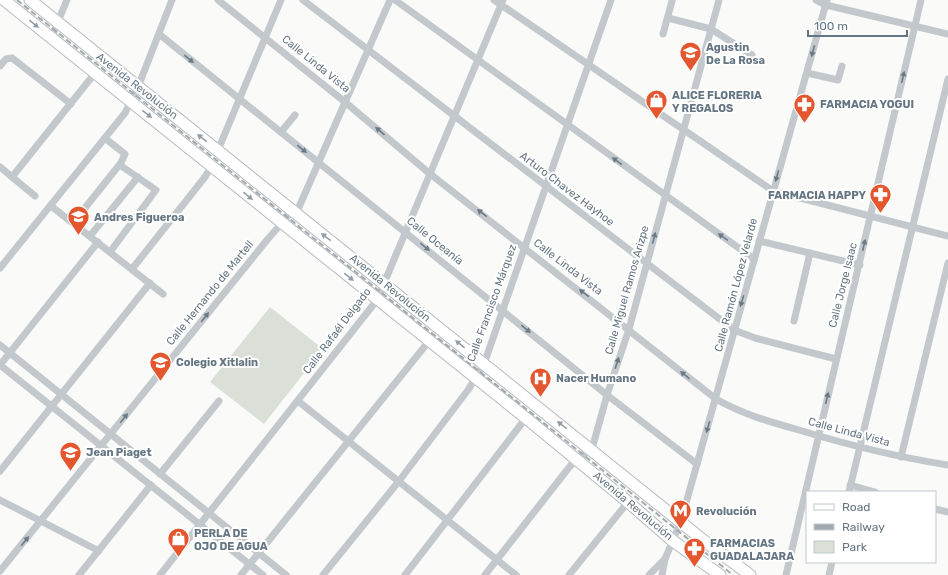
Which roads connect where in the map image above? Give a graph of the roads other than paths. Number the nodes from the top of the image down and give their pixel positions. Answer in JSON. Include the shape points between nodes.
{"nodes":[{"id":1,"x":4,"y":0,"type":"edge"},
{"id":2,"x":30,"y":0,"type":"edge"},
{"id":3,"x":67,"y":0,"type":"edge"},
{"id":4,"x":172,"y":0,"type":"edge"},
{"id":5,"x":218,"y":0,"type":"edge"},
{"id":6,"x":281,"y":0,"type":"edge"},
{"id":7,"x":303,"y":0,"type":"edge"},
{"id":8,"x":390,"y":0,"type":"edge"},
{"id":9,"x":395,"y":0,"type":"edge"},
{"id":10,"x":494,"y":0,"type":"edge"},
{"id":11,"x":611,"y":0,"type":"edge"},
{"id":12,"x":719,"y":0,"type":"edge"},
{"id":13,"x":816,"y":0,"type":"edge"},
{"id":14,"x":921,"y":0,"type":"edge"},
{"id":15,"x":672,"y":1,"type":"dead end"},
{"id":16,"x":502,"y":2,"type":"edge"},
{"id":17,"x":826,"y":3,"type":"edge"},
{"id":18,"x":668,"y":18,"type":"junction"},
{"id":19,"x":58,"y":22,"type":"junction"},
{"id":20,"x":915,"y":26,"type":"junction"},
{"id":21,"x":711,"y":29,"type":"junction"},
{"id":22,"x":159,"y":34,"type":"junction"},
{"id":23,"x":663,"y":34,"type":"dead end"},
{"id":24,"x":948,"y":34,"type":"edge"},
{"id":25,"x":51,"y":38,"type":"junction"},
{"id":26,"x":265,"y":38,"type":"junction"},
{"id":27,"x":368,"y":50,"type":"junction"},
{"id":28,"x":752,"y":54,"type":"dead end"},
{"id":29,"x":477,"y":60,"type":"junction"},
{"id":30,"x":588,"y":64,"type":"junction"},
{"id":31,"x":0,"y":66,"type":"edge"},
{"id":32,"x":842,"y":66,"type":"dead end"},
{"id":33,"x":95,"y":73,"type":"junction"},
{"id":34,"x":807,"y":73,"type":"junction"},
{"id":35,"x":948,"y":79,"type":"edge"},
{"id":36,"x":138,"y":87,"type":"junction"},
{"id":37,"x":239,"y":99,"type":"junction"},
{"id":38,"x":132,"y":102,"type":"junction"},
{"id":39,"x":345,"y":102,"type":"junction"},
{"id":40,"x":70,"y":104,"type":"junction"},
{"id":41,"x":295,"y":115,"type":"dead end"},
{"id":42,"x":454,"y":116,"type":"junction"},
{"id":43,"x":567,"y":125,"type":"junction"},
{"id":44,"x":683,"y":130,"type":"junction"},
{"id":45,"x":281,"y":132,"type":"junction"},
{"id":46,"x":106,"y":139,"type":"junction"},
{"id":47,"x":218,"y":150,"type":"junction"},
{"id":48,"x":320,"y":163,"type":"junction"},
{"id":49,"x":120,"y":164,"type":"junction"},
{"id":50,"x":212,"y":165,"type":"junction"},
{"id":51,"x":0,"y":167,"type":"edge"},
{"id":52,"x":429,"y":172,"type":"junction"},
{"id":53,"x":12,"y":176,"type":"junction"},
{"id":54,"x":138,"y":177,"type":"junction"},
{"id":55,"x":545,"y":186,"type":"junction"},
{"id":56,"x":773,"y":191,"type":"junction"},
{"id":57,"x":35,"y":196,"type":"dead end"},
{"id":58,"x":665,"y":196,"type":"junction"},
{"id":59,"x":51,"y":206,"type":"junction"},
{"id":60,"x":292,"y":210,"type":"junction"},
{"id":61,"x":871,"y":217,"type":"junction"},
{"id":62,"x":282,"y":222,"type":"junction"},
{"id":63,"x":73,"y":223,"type":"junction"},
{"id":64,"x":912,"y":227,"type":"junction"},
{"id":65,"x":405,"y":232,"type":"junction"},
{"id":66,"x":90,"y":236,"type":"junction"},
{"id":67,"x":948,"y":236,"type":"edge"},
{"id":68,"x":759,"y":241,"type":"junction"},
{"id":69,"x":98,"y":242,"type":"junction"},
{"id":70,"x":525,"y":246,"type":"junction"},
{"id":71,"x":110,"y":252,"type":"junction"},
{"id":72,"x":810,"y":253,"type":"junction"},
{"id":73,"x":754,"y":259,"type":"junction"},
{"id":74,"x":647,"y":263,"type":"junction"},
{"id":75,"x":948,"y":263,"type":"edge"},
{"id":76,"x":860,"y":265,"type":"junction"},
{"id":77,"x":0,"y":268,"type":"edge"},
{"id":78,"x":132,"y":269,"type":"junction"},
{"id":79,"x":150,"y":283,"type":"junction"},
{"id":80,"x":385,"y":283,"type":"junction"},
{"id":81,"x":163,"y":294,"type":"dead end"},
{"id":82,"x":377,"y":300,"type":"junction"},
{"id":83,"x":502,"y":310,"type":"junction"},
{"id":84,"x":794,"y":321,"type":"dead end"},
{"id":85,"x":629,"y":329,"type":"junction"},
{"id":86,"x":734,"y":330,"type":"junction"},
{"id":87,"x":429,"y":341,"type":"junction"},
{"id":88,"x":0,"y":346,"type":"edge"},
{"id":89,"x":10,"y":353,"type":"junction"},
{"id":90,"x":836,"y":359,"type":"junction"},
{"id":91,"x":484,"y":364,"type":"junction"},
{"id":92,"x":0,"y":365,"type":"edge"},
{"id":93,"x":476,"y":378,"type":"junction"},
{"id":94,"x":61,"y":394,"type":"junction"},
{"id":95,"x":607,"y":395,"type":"junction"},
{"id":96,"x":716,"y":399,"type":"junction"},
{"id":97,"x":219,"y":400,"type":"dead end"},
{"id":98,"x":298,"y":401,"type":"junction"},
{"id":99,"x":52,"y":406,"type":"junction"},
{"id":100,"x":526,"y":418,"type":"junction"},
{"id":101,"x":111,"y":434,"type":"junction"},
{"id":102,"x":819,"y":436,"type":"junction"},
{"id":103,"x":349,"y":441,"type":"junction"},
{"id":104,"x":102,"y":446,"type":"junction"},
{"id":105,"x":859,"y":448,"type":"junction"},
{"id":106,"x":592,"y":449,"type":"junction"},
{"id":107,"x":901,"y":457,"type":"junction"},
{"id":108,"x":576,"y":459,"type":"junction"},
{"id":109,"x":697,"y":464,"type":"junction"},
{"id":110,"x":948,"y":465,"type":"edge"},
{"id":111,"x":0,"y":470,"type":"edge"},
{"id":112,"x":160,"y":474,"type":"junction"},
{"id":113,"x":399,"y":481,"type":"junction"},
{"id":114,"x":151,"y":485,"type":"junction"},
{"id":115,"x":849,"y":488,"type":"edge"},
{"id":116,"x":869,"y":491,"type":"edge"},
{"id":117,"x":0,"y":500,"type":"edge"},
{"id":118,"x":628,"y":502,"type":"junction"},
{"id":119,"x":936,"y":509,"type":"edge"},
{"id":120,"x":948,"y":512,"type":"edge"},
{"id":121,"x":209,"y":513,"type":"junction"},
{"id":122,"x":41,"y":521,"type":"junction"},
{"id":123,"x":448,"y":521,"type":"junction"},
{"id":124,"x":681,"y":521,"type":"junction"},
{"id":125,"x":200,"y":524,"type":"junction"},
{"id":126,"x":673,"y":541,"type":"junction"},
{"id":127,"x":98,"y":551,"type":"junction"},
{"id":128,"x":259,"y":553,"type":"junction"},
{"id":129,"x":665,"y":559,"type":"junction"},
{"id":130,"x":497,"y":560,"type":"junction"},
{"id":131,"x":832,"y":563,"type":"edge"},
{"id":132,"x":250,"y":564,"type":"junction"},
{"id":133,"x":0,"y":571,"type":"edge"},
{"id":134,"x":79,"y":575,"type":"edge"},
{"id":135,"x":160,"y":575,"type":"edge"},
{"id":136,"x":241,"y":575,"type":"edge"},
{"id":137,"x":263,"y":575,"type":"edge"},
{"id":138,"x":286,"y":575,"type":"edge"},
{"id":139,"x":323,"y":575,"type":"edge"},
{"id":140,"x":405,"y":575,"type":"edge"},
{"id":141,"x":485,"y":575,"type":"edge"},
{"id":142,"x":516,"y":575,"type":"edge"},
{"id":143,"x":569,"y":575,"type":"edge"},
{"id":144,"x":649,"y":575,"type":"edge"},
{"id":145,"x":662,"y":575,"type":"edge"},
{"id":146,"x":720,"y":575,"type":"edge"},
{"id":147,"x":750,"y":575,"type":"edge"},
{"id":148,"x":786,"y":575,"type":"edge"},
{"id":149,"x":829,"y":575,"type":"edge"}],
"edges":[{"from":1,"to":25,"type":"main road","name":"Avenida Revolución","one_way":true},
{"from":2,"to":19,"type":"main road","name":"Avenida Revolución"},
{"from":3,"to":19,"type":"street"},
{"from":4,"to":22,"type":"street"},
{"from":5,"to":26,"type":"street","name":"Calle Linda Vista"},
{"from":6,"to":26,"type":"street"},
{"from":7,"to":27,"type":"street","name":"Arturo Chavez Hayhoe"},
{"from":8,"to":27,"type":"street","name":"Calle Hernando de Martell"},
{"from":9,"to":29,"type":"street"},
{"from":10,"to":16,"type":"street"},
{"from":11,"to":30,"type":"street","name":"Calle Francisco Márquez"},
{"from":12,"to":21,"type":"street","name":"Calle Miguel Ramos Arizpe"},
{"from":13,"to":17,"type":"street"},
{"from":14,"to":20,"type":"street","name":"Calle Jorge Isaac"},
{"from":15,"to":18,"type":"street"},
{"from":16,"to":29,"type":"street","name":"Calle Rafaél Delgado"},
{"from":16,"to":30,"type":"street"},
{"from":17,"to":20,"type":"street"},
{"from":17,"to":34,"type":"street","name":"Calle Ramón López Velarde","one_way":true},
{"from":18,"to":21,"type":"street"},
{"from":18,"to":23,"type":"street"},
{"from":19,"to":25,"type":"street"},
{"from":19,"to":36,"type":"main road","name":"Avenida Revolución"},
{"from":20,"to":24,"type":"street"},
{"from":61,"to":20,"type":"street","name":"Calle Jorge Isaac","one_way":true},
{"from":21,"to":28,"type":"street"},
{"from":21,"to":44,"type":"street","name":"Calle Miguel Ramos Arizpe"},
{"from":22,"to":36,"type":"street"},
{"from":22,"to":37,"type":"street","name":"Calle Oceanía","one_way":true},
{"from":25,"to":33,"type":"main road","name":"Avenida Revolución"},
{"from":26,"to":37,"type":"street"},
{"from":26,"to":39,"type":"street","name":"Calle Linda Vista"},
{"from":27,"to":39,"type":"street","name":"Calle Hernando de Martell"},
{"from":27,"to":42,"type":"street","name":"Arturo Chavez Hayhoe"},
{"from":29,"to":42,"type":"street","name":"Calle Rafaél Delgado"},
{"from":29,"to":43,"type":"street"},
{"from":30,"to":43,"type":"street","name":"Calle Francisco Márquez"},
{"from":30,"to":44,"type":"street"},
{"from":31,"to":40,"type":"street","via":[[8,58],[12,58]]},
{"from":32,"to":34,"type":"street","via":[[838,80]]},
{"from":33,"to":38,"type":"main road","name":"Avenida Revolución"},
{"from":33,"to":40,"type":"street"},
{"from":34,"to":56,"type":"street","name":"Calle Ramón López Velarde","one_way":true},
{"from":35,"to":64,"type":"street"},
{"from":36,"to":38,"type":"street"},
{"from":47,"to":36,"type":"main road","name":"Avenida Revolución","one_way":true},
{"from":37,"to":45,"type":"street","name":"Calle Oceanía"},
{"from":37,"to":47,"type":"street"},
{"from":38,"to":46,"type":"street"},
{"from":38,"to":50,"type":"main road","name":"Avenida Revolución","one_way":true},
{"from":39,"to":48,"type":"street","name":"Calle Hernando de Martell"},
{"from":52,"to":39,"type":"street","name":"Calle Linda Vista","one_way":true},
{"from":40,"to":53,"type":"street"},
{"from":41,"to":45,"type":"street"},
{"from":42,"to":52,"type":"street","name":"Calle Rafaél Delgado"},
{"from":42,"to":55,"type":"street","name":"Arturo Chavez Hayhoe"},
{"from":43,"to":55,"type":"street","name":"Calle Francisco Márquez"},
{"from":58,"to":43,"type":"street","one_way":true},
{"from":44,"to":56,"type":"street"},
{"from":44,"to":58,"type":"street","name":"Calle Miguel Ramos Arizpe"},
{"from":45,"to":48,"type":"street","name":"Calle Oceanía","one_way":true},
{"from":46,"to":49,"type":"street","via":[[125,154]]},
{"from":46,"to":59,"type":"street"},
{"from":47,"to":60,"type":"main road","name":"Avenida Revolución"},
{"from":48,"to":60,"type":"street","name":"Calle Hernando de Martell","via":[[299,207]]},
{"from":48,"to":65,"type":"street","name":"Calle Oceanía"},
{"from":49,"to":54,"type":"street"},
{"from":49,"to":63,"type":"street"},
{"from":50,"to":62,"type":"main road","name":"Avenida Revolución","one_way":true},
{"from":50,"to":78,"type":"street"},
{"from":51,"to":53,"type":"street"},
{"from":52,"to":65,"type":"street","name":"Calle Rafaél Delgado"},
{"from":70,"to":52,"type":"street","name":"Calle Linda Vista","one_way":true},
{"from":53,"to":57,"type":"street"},
{"from":54,"to":66,"type":"street"},
{"from":54,"to":71,"type":"street","via":[[156,190]]},
{"from":55,"to":70,"type":"street","name":"Calle Francisco Márquez"},
{"from":55,"to":74,"type":"street","name":"Arturo Chavez Hayhoe"},
{"from":56,"to":61,"type":"street"},
{"from":56,"to":68,"type":"street","name":"Calle Ramón López Velarde"},
{"from":73,"to":58,"type":"street","one_way":true},
{"from":74,"to":58,"type":"street","name":"Calle Miguel Ramos Arizpe","one_way":true},
{"from":59,"to":63,"type":"street"},
{"from":59,"to":77,"type":"street"},
{"from":60,"to":62,"type":"street","name":"Calle Hernando de Martell"},
{"from":80,"to":60,"type":"main road","name":"Avenida Revolución","one_way":true},
{"from":61,"to":64,"type":"street"},
{"from":76,"to":61,"type":"street","name":"Calle Jorge Isaac","one_way":true},
{"from":62,"to":82,"type":"main road","name":"Avenida Revolución","one_way":true},
{"from":101,"to":62,"type":"street","name":"Calle Hernando de Martell","one_way":true},
{"from":63,"to":66,"type":"street"},
{"from":64,"to":67,"type":"street"},
{"from":64,"to":105,"type":"street"},
{"from":65,"to":80,"type":"street","name":"Calle Rafaél Delgado"},
{"from":65,"to":83,"type":"street","name":"Calle Oceanía","one_way":true},
{"from":66,"to":69,"type":"street"},
{"from":68,"to":72,"type":"street"},
{"from":68,"to":73,"type":"street","name":"Calle Ramón López Velarde"},
{"from":69,"to":71,"type":"street"},
{"from":69,"to":89,"type":"street"},
{"from":70,"to":83,"type":"street","name":"Calle Francisco Márquez"},
{"from":85,"to":70,"type":"street","name":"Calle Linda Vista","one_way":true},
{"from":71,"to":78,"type":"street"},
{"from":72,"to":76,"type":"street"},
{"from":72,"to":84,"type":"street"},
{"from":73,"to":86,"type":"street","name":"Calle Ramón López Velarde","one_way":true},
{"from":74,"to":85,"type":"street","name":"Calle Miguel Ramos Arizpe"},
{"from":74,"to":86,"type":"street","name":"Arturo Chavez Hayhoe"},
{"from":75,"to":107,"type":"street"},
{"from":76,"to":90,"type":"street","name":"Calle Jorge Isaac"},
{"from":78,"to":79,"type":"street"},
{"from":79,"to":81,"type":"street"},
{"from":79,"to":94,"type":"street"},
{"from":80,"to":82,"type":"street","name":"Calle Rafaél Delgado"},
{"from":91,"to":80,"type":"main road","name":"Avenida Revolución","one_way":true},
{"from":82,"to":87,"type":"main road","name":"Avenida Revolución"},
{"from":82,"to":98,"type":"street","name":"Calle Rafaél Delgado"},
{"from":83,"to":91,"type":"street","name":"Calle Francisco Márquez"},
{"from":83,"to":95,"type":"street","name":"Calle Oceanía","one_way":true},
{"from":95,"to":85,"type":"street","name":"Calle Miguel Ramos Arizpe","one_way":true},
{"from":96,"to":85,"type":"street","name":"Calle Linda Vista","one_way":true},
{"from":86,"to":90,"type":"street","name":"Arturo Chavez Hayhoe"},
{"from":86,"to":96,"type":"street","name":"Calle Ramón López Velarde"},
{"from":87,"to":93,"type":"main road","name":"Avenida Revolución"},
{"from":87,"to":103,"type":"street"},
{"from":88,"to":89,"type":"street"},
{"from":89,"to":92,"type":"street"},
{"from":89,"to":94,"type":"street"},
{"from":102,"to":90,"type":"street","name":"Calle Jorge Isaac","one_way":true},
{"from":91,"to":93,"type":"street","name":"Calle Francisco Márquez"},
{"from":106,"to":91,"type":"main road","name":"Avenida Revolución","one_way":true},
{"from":92,"to":99,"type":"street"},
{"from":93,"to":100,"type":"main road","name":"Avenida Revolución"},
{"from":93,"to":113,"type":"street","name":"Calle Francisco Márquez"},
{"from":94,"to":99,"type":"street"},
{"from":94,"to":101,"type":"street"},
{"from":95,"to":106,"type":"street","name":"Calle Miguel Ramos Arizpe"},
{"from":95,"to":109,"type":"street","name":"Calle Oceanía"},
{"from":96,"to":102,"type":"street","name":"Calle Linda Vista","via":[[733,409],[758,418]]},
{"from":96,"to":109,"type":"street","name":"Calle Ramón López Velarde","one_way":true},
{"from":97,"to":112,"type":"street"},
{"from":98,"to":103,"type":"street"},
{"from":98,"to":121,"type":"street","name":"Calle Rafaél Delgado"},
{"from":99,"to":104,"type":"street"},
{"from":99,"to":111,"type":"street"},
{"from":100,"to":108,"type":"main road","name":"Avenida Revolución"},
{"from":100,"to":123,"type":"street"},
{"from":101,"to":104,"type":"street","name":"Calle Hernando de Martell"},
{"from":101,"to":112,"type":"street"},
{"from":102,"to":105,"type":"street","name":"Calle Linda Vista"},
{"from":102,"to":148,"type":"street","name":"Calle Jorge Isaac"},
{"from":103,"to":113,"type":"street"},
{"from":103,"to":128,"type":"street"},
{"from":104,"to":114,"type":"street"},
{"from":104,"to":122,"type":"street","name":"Calle Hernando de Martell"},
{"from":105,"to":107,"type":"street","name":"Calle Linda Vista"},
{"from":105,"to":115,"type":"street"},
{"from":106,"to":108,"type":"street"},
{"from":106,"to":124,"type":"main road","name":"Avenida Revolución"},
{"from":107,"to":110,"type":"street","name":"Calle Linda Vista"},
{"from":108,"to":118,"type":"main road","name":"Avenida Revolución"},
{"from":108,"to":130,"type":"street"},
{"from":109,"to":124,"type":"street","name":"Calle Ramón López Velarde"},
{"from":112,"to":121,"type":"street"},
{"from":113,"to":123,"type":"street"},
{"from":113,"to":139,"type":"street","name":"Calle Francisco Márquez"},
{"from":114,"to":125,"type":"street"},
{"from":114,"to":127,"type":"street"},
{"from":115,"to":116,"type":"street"},
{"from":117,"to":122,"type":"street"},
{"from":118,"to":126,"type":"main road","name":"Avenida Revolución"},
{"from":118,"to":143,"type":"street"},
{"from":119,"to":120,"type":"street"},
{"from":121,"to":125,"type":"street","name":"Calle Rafaél Delgado"},
{"from":121,"to":128,"type":"street"},
{"from":122,"to":127,"type":"street"},
{"from":133,"to":122,"type":"street","name":"Calle Hernando de Martell","one_way":true},
{"from":123,"to":130,"type":"street"},
{"from":123,"to":140,"type":"street"},
{"from":124,"to":126,"type":"street","name":"Calle Ramón López Velarde"},
{"from":124,"to":147,"type":"main road","name":"Avenida Revolución"},
{"from":125,"to":132,"type":"street"},
{"from":125,"to":135,"type":"street","name":"Calle Rafaél Delgado"},
{"from":126,"to":129,"type":"street","name":"Calle Ramón López Velarde"},
{"from":126,"to":146,"type":"main road","name":"Avenida Revolución"},
{"from":127,"to":134,"type":"street"},
{"from":128,"to":132,"type":"street"},
{"from":128,"to":138,"type":"street"},
{"from":129,"to":144,"type":"street"},
{"from":129,"to":145,"type":"street","name":"Calle Ramón López Velarde"},
{"from":130,"to":141,"type":"street"},
{"from":130,"to":142,"type":"street"},
{"from":131,"to":149,"type":"street"},
{"from":132,"to":136,"type":"street"},
{"from":132,"to":137,"type":"street"}]}
